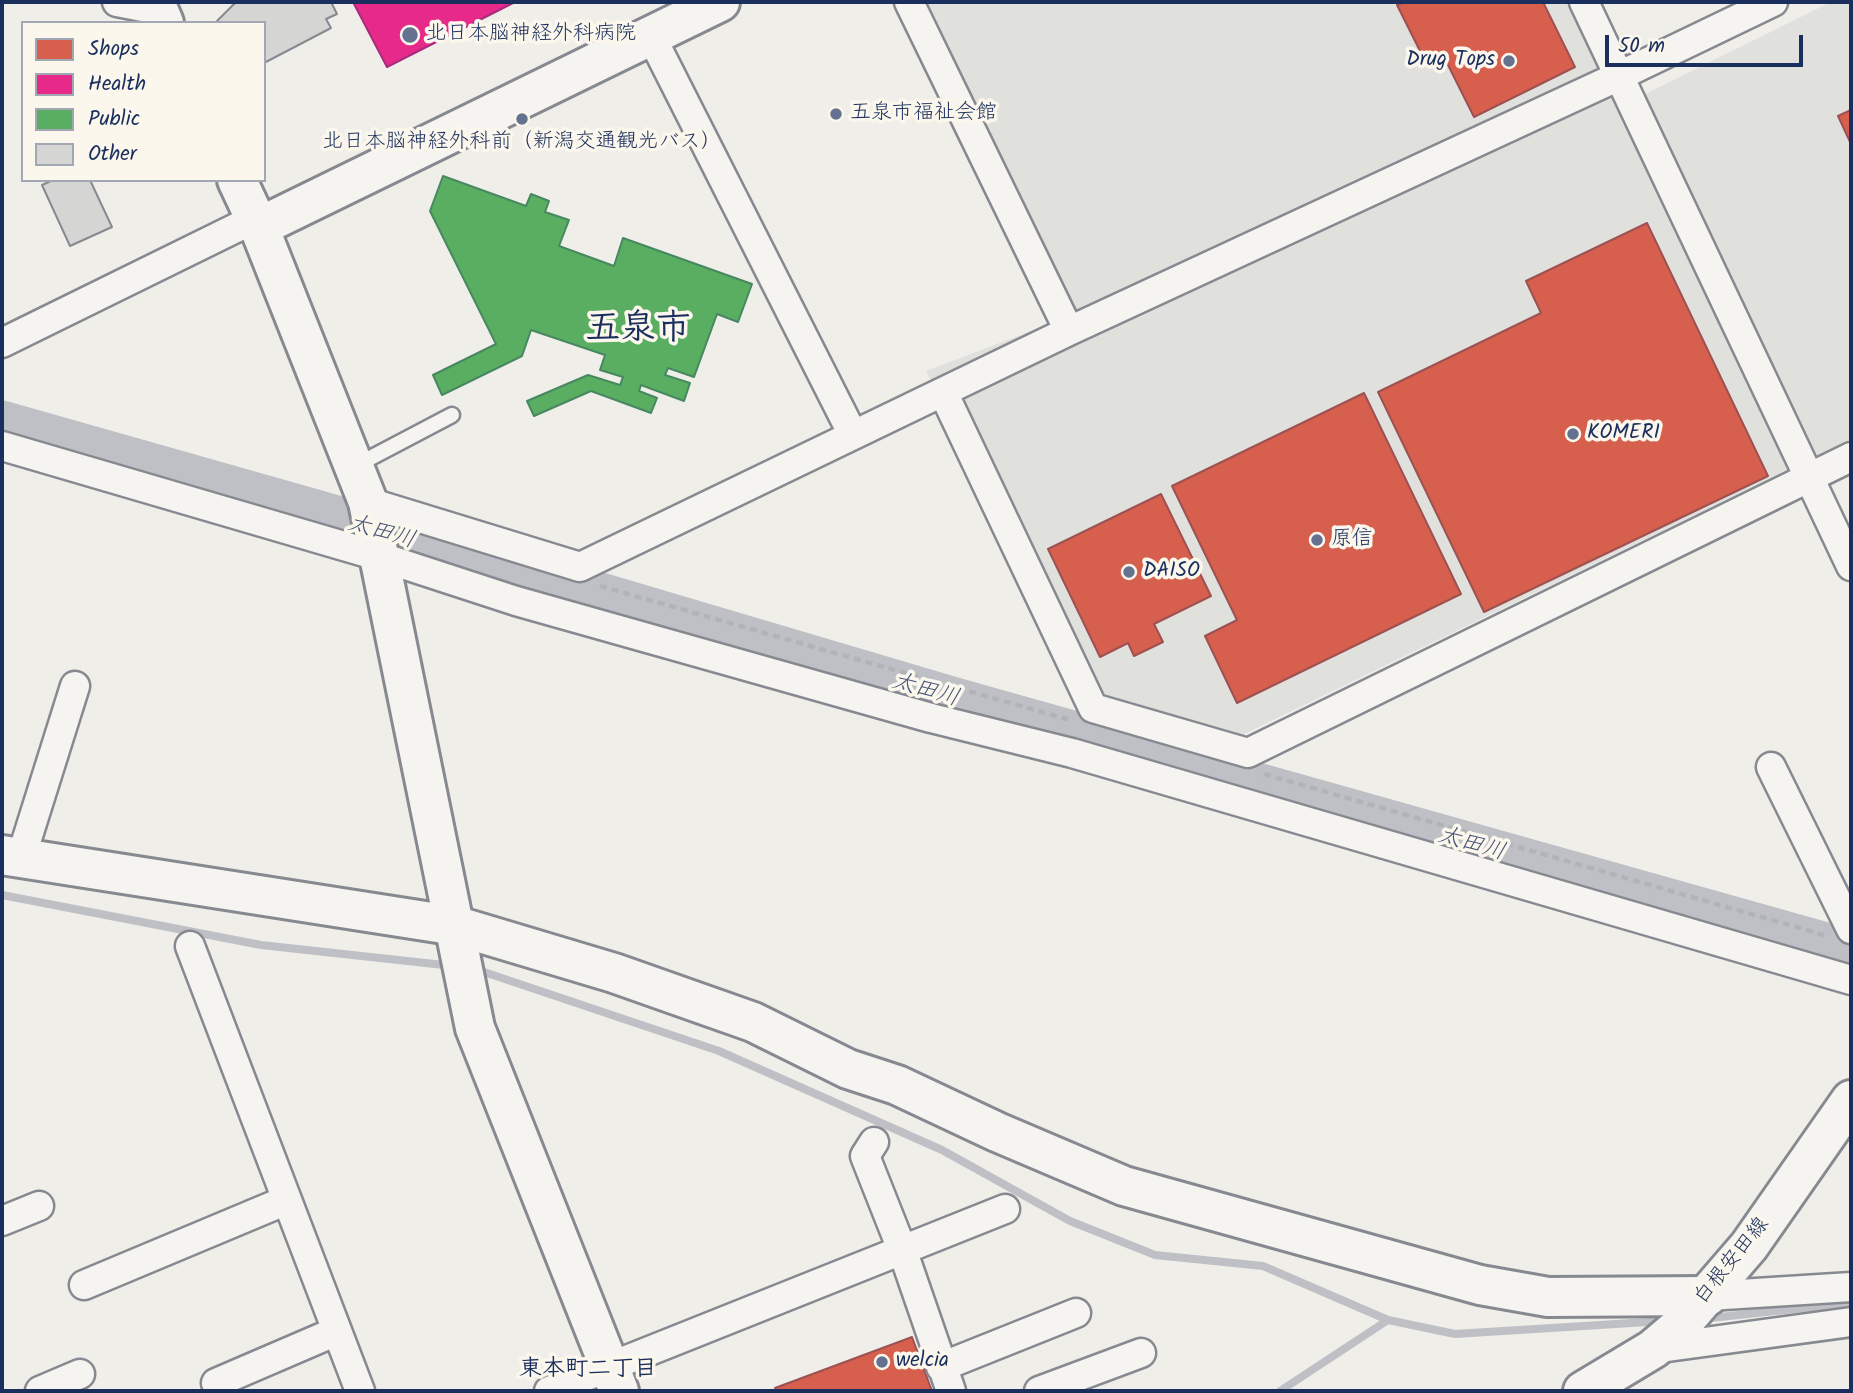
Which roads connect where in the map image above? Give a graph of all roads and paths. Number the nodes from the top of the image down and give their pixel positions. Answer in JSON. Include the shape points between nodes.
{"nodes":[{"id":1,"x":117,"y":2,"type":"edge"},
{"id":2,"x":720,"y":2,"type":"edge"},
{"id":3,"x":909,"y":2,"type":"edge"},
{"id":4,"x":1584,"y":2,"type":"edge"},
{"id":5,"x":1773,"y":2,"type":"edge"},
{"id":6,"x":159,"y":11,"type":"edge"},
{"id":7,"x":651,"y":36,"type":"junction"},
{"id":8,"x":1617,"y":77,"type":"junction"},
{"id":9,"x":238,"y":182,"type":"edge"},
{"id":10,"x":259,"y":227,"type":"junction"},
{"id":11,"x":1069,"y":331,"type":"junction"},
{"id":12,"x":2,"y":343,"type":"edge"},
{"id":13,"x":943,"y":392,"type":"junction"},
{"id":14,"x":452,"y":415,"type":"dead end"},
{"id":15,"x":853,"y":435,"type":"junction"},
{"id":16,"x":2,"y":446,"type":"edge"},
{"id":17,"x":1851,"y":457,"type":"edge"},
{"id":18,"x":354,"y":467,"type":"junction"},
{"id":19,"x":1807,"y":478,"type":"junction"},
{"id":20,"x":368,"y":502,"type":"junction"},
{"id":21,"x":378,"y":556,"type":"junction"},
{"id":22,"x":1851,"y":566,"type":"edge"},
{"id":23,"x":75,"y":686,"type":"dead end"},
{"id":24,"x":1771,"y":766,"type":"dead end"},
{"id":25,"x":11,"y":857,"type":"edge"},
{"id":26,"x":457,"y":926,"type":"junction"},
{"id":27,"x":1851,"y":929,"type":"edge"},
{"id":28,"x":190,"y":946,"type":"dead end"},
{"id":29,"x":1851,"y":980,"type":"edge"},
{"id":30,"x":1851,"y":1100,"type":"edge"},
{"id":31,"x":874,"y":1142,"type":"dead end"},
{"id":32,"x":287,"y":1200,"type":"junction"},
{"id":33,"x":39,"y":1206,"type":"dead end"},
{"id":34,"x":1005,"y":1209,"type":"dead end"},
{"id":35,"x":2,"y":1221,"type":"edge"},
{"id":36,"x":903,"y":1252,"type":"junction"},
{"id":37,"x":84,"y":1284,"type":"dead end"},
{"id":38,"x":1851,"y":1287,"type":"edge"},
{"id":39,"x":1708,"y":1296,"type":"junction"},
{"id":40,"x":1076,"y":1313,"type":"dead end"},
{"id":41,"x":1851,"y":1322,"type":"edge"},
{"id":42,"x":337,"y":1331,"type":"junction"},
{"id":43,"x":1653,"y":1349,"type":"junction"},
{"id":44,"x":1141,"y":1353,"type":"dead end"},
{"id":45,"x":80,"y":1374,"type":"dead end"},
{"id":46,"x":614,"y":1379,"type":"edge"},
{"id":47,"x":946,"y":1379,"type":"edge"},
{"id":48,"x":216,"y":1383,"type":"dead end"},
{"id":49,"x":40,"y":1391,"type":"edge"},
{"id":50,"x":360,"y":1391,"type":"edge"},
{"id":51,"x":549,"y":1391,"type":"edge"},
{"id":52,"x":1039,"y":1391,"type":"edge"},
{"id":53,"x":1584,"y":1391,"type":"edge"}],
"edges":[{"from":1,"to":6,"type":"street"},
{"from":2,"to":7,"type":"street"},
{"from":3,"to":11,"type":"street"},
{"from":4,"to":8,"type":"street"},
{"from":5,"to":8,"type":"street"},
{"from":7,"to":10,"type":"street"},
{"from":7,"to":15,"type":"street"},
{"from":8,"to":11,"type":"street"},
{"from":8,"to":19,"type":"street"},
{"from":9,"to":10,"type":"street"},
{"from":10,"to":12,"type":"street","via":[[246,223]]},
{"from":10,"to":18,"type":"street"},
{"from":11,"to":13,"type":"street"},
{"from":13,"to":15,"type":"street"},
{"from":13,"to":19,"type":"street","via":[[1093,708],[1248,753]]},
{"from":14,"to":18,"type":"lane"},
{"from":15,"to":20,"type":"street","via":[[580,567]]},
{"from":16,"to":21,"type":"street"},
{"from":17,"to":19,"type":"street"},
{"from":18,"to":20,"type":"street"},
{"from":19,"to":22,"type":"street"},
{"from":20,"to":21,"type":"street"},
{"from":21,"to":26,"type":"street"},
{"from":21,"to":29,"type":"street","via":[[516,601],[1072,753]]},
{"from":23,"to":25,"type":"street"},
{"from":24,"to":27,"type":"street"},
{"from":25,"to":26,"type":"street"},
{"from":26,"to":39,"type":"street","via":[[614,972],[753,1023],[848,1069],[897,1085],[1124,1186],[1480,1285],[1548,1297]]},
{"from":26,"to":46,"type":"street","via":[[475,1028]]},
{"from":28,"to":32,"type":"street"},
{"from":30,"to":39,"type":"street","name":"白根安田線","via":[[1749,1246]]},
{"from":31,"to":36,"type":"street","via":[[865,1156]]},
{"from":32,"to":37,"type":"street"},
{"from":32,"to":42,"type":"street"},
{"from":33,"to":35,"type":"street"},
{"from":34,"to":36,"type":"street"},
{"from":36,"to":46,"type":"street"},
{"from":36,"to":47,"type":"street"},
{"from":38,"to":39,"type":"street"},
{"from":39,"to":43,"type":"street","name":"白根安田線"},
{"from":40,"to":47,"type":"street"},
{"from":41,"to":43,"type":"street"},
{"from":42,"to":48,"type":"street"},
{"from":42,"to":50,"type":"street"},
{"from":43,"to":53,"type":"street","name":"白根安田線"},
{"from":44,"to":52,"type":"street"},
{"from":45,"to":49,"type":"street"},
{"from":46,"to":51,"type":"street"}]}
